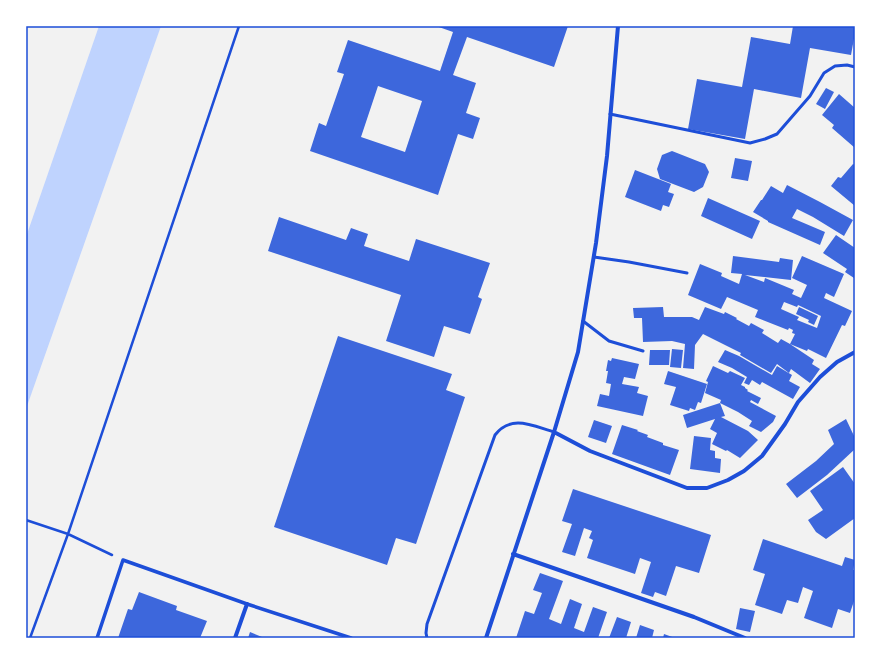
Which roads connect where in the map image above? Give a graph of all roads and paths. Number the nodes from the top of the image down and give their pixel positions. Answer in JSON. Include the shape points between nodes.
{"nodes":[{"id":1,"x":239,"y":26,"type":"edge"},
{"id":2,"x":618,"y":26,"type":"edge"},
{"id":3,"x":855,"y":67,"type":"edge"},
{"id":4,"x":610,"y":114,"type":"junction"},
{"id":5,"x":594,"y":257,"type":"junction"},
{"id":6,"x":686,"y":273,"type":"dead end"},
{"id":7,"x":583,"y":321,"type":"junction"},
{"id":8,"x":643,"y":351,"type":"dead end"},
{"id":9,"x":855,"y":352,"type":"edge"},
{"id":10,"x":554,"y":432,"type":"junction"},
{"id":11,"x":26,"y":520,"type":"edge"},
{"id":12,"x":68,"y":534,"type":"junction"},
{"id":13,"x":513,"y":554,"type":"junction"},
{"id":14,"x":123,"y":560,"type":"junction"},
{"id":15,"x":247,"y":604,"type":"junction"},
{"id":16,"x":30,"y":638,"type":"edge"},
{"id":17,"x":97,"y":638,"type":"edge"},
{"id":18,"x":235,"y":638,"type":"edge"},
{"id":19,"x":351,"y":638,"type":"edge"},
{"id":20,"x":427,"y":638,"type":"edge"},
{"id":21,"x":486,"y":638,"type":"edge"},
{"id":22,"x":745,"y":638,"type":"edge"}],
"edges":[{"from":1,"to":12,"type":"path"},
{"from":2,"to":4,"type":"street"},
{"from":3,"to":4,"type":"lane","via":[[835,66],[824,73],[810,96],[777,134],[750,143]]},
{"from":4,"to":5,"type":"street"},
{"from":5,"to":6,"type":"lane"},
{"from":5,"to":7,"type":"street"},
{"from":7,"to":8,"type":"lane","via":[[608,340]]},
{"from":7,"to":10,"type":"street","via":[[578,352]]},
{"from":9,"to":10,"type":"street","via":[[837,362],[820,377],[798,402],[762,456],[744,471],[707,488],[687,488],[590,451]]},
{"from":10,"to":13,"type":"street"},
{"from":10,"to":20,"type":"lane","via":[[520,422],[506,425],[495,435],[427,624]]},
{"from":11,"to":12,"type":"path"},
{"from":12,"to":14,"type":"path"},
{"from":12,"to":16,"type":"path"},
{"from":13,"to":21,"type":"street"},
{"from":13,"to":22,"type":"street","via":[[694,617]]},
{"from":14,"to":15,"type":"street"},
{"from":14,"to":17,"type":"street"},
{"from":15,"to":18,"type":"street"},
{"from":15,"to":19,"type":"street"}]}
